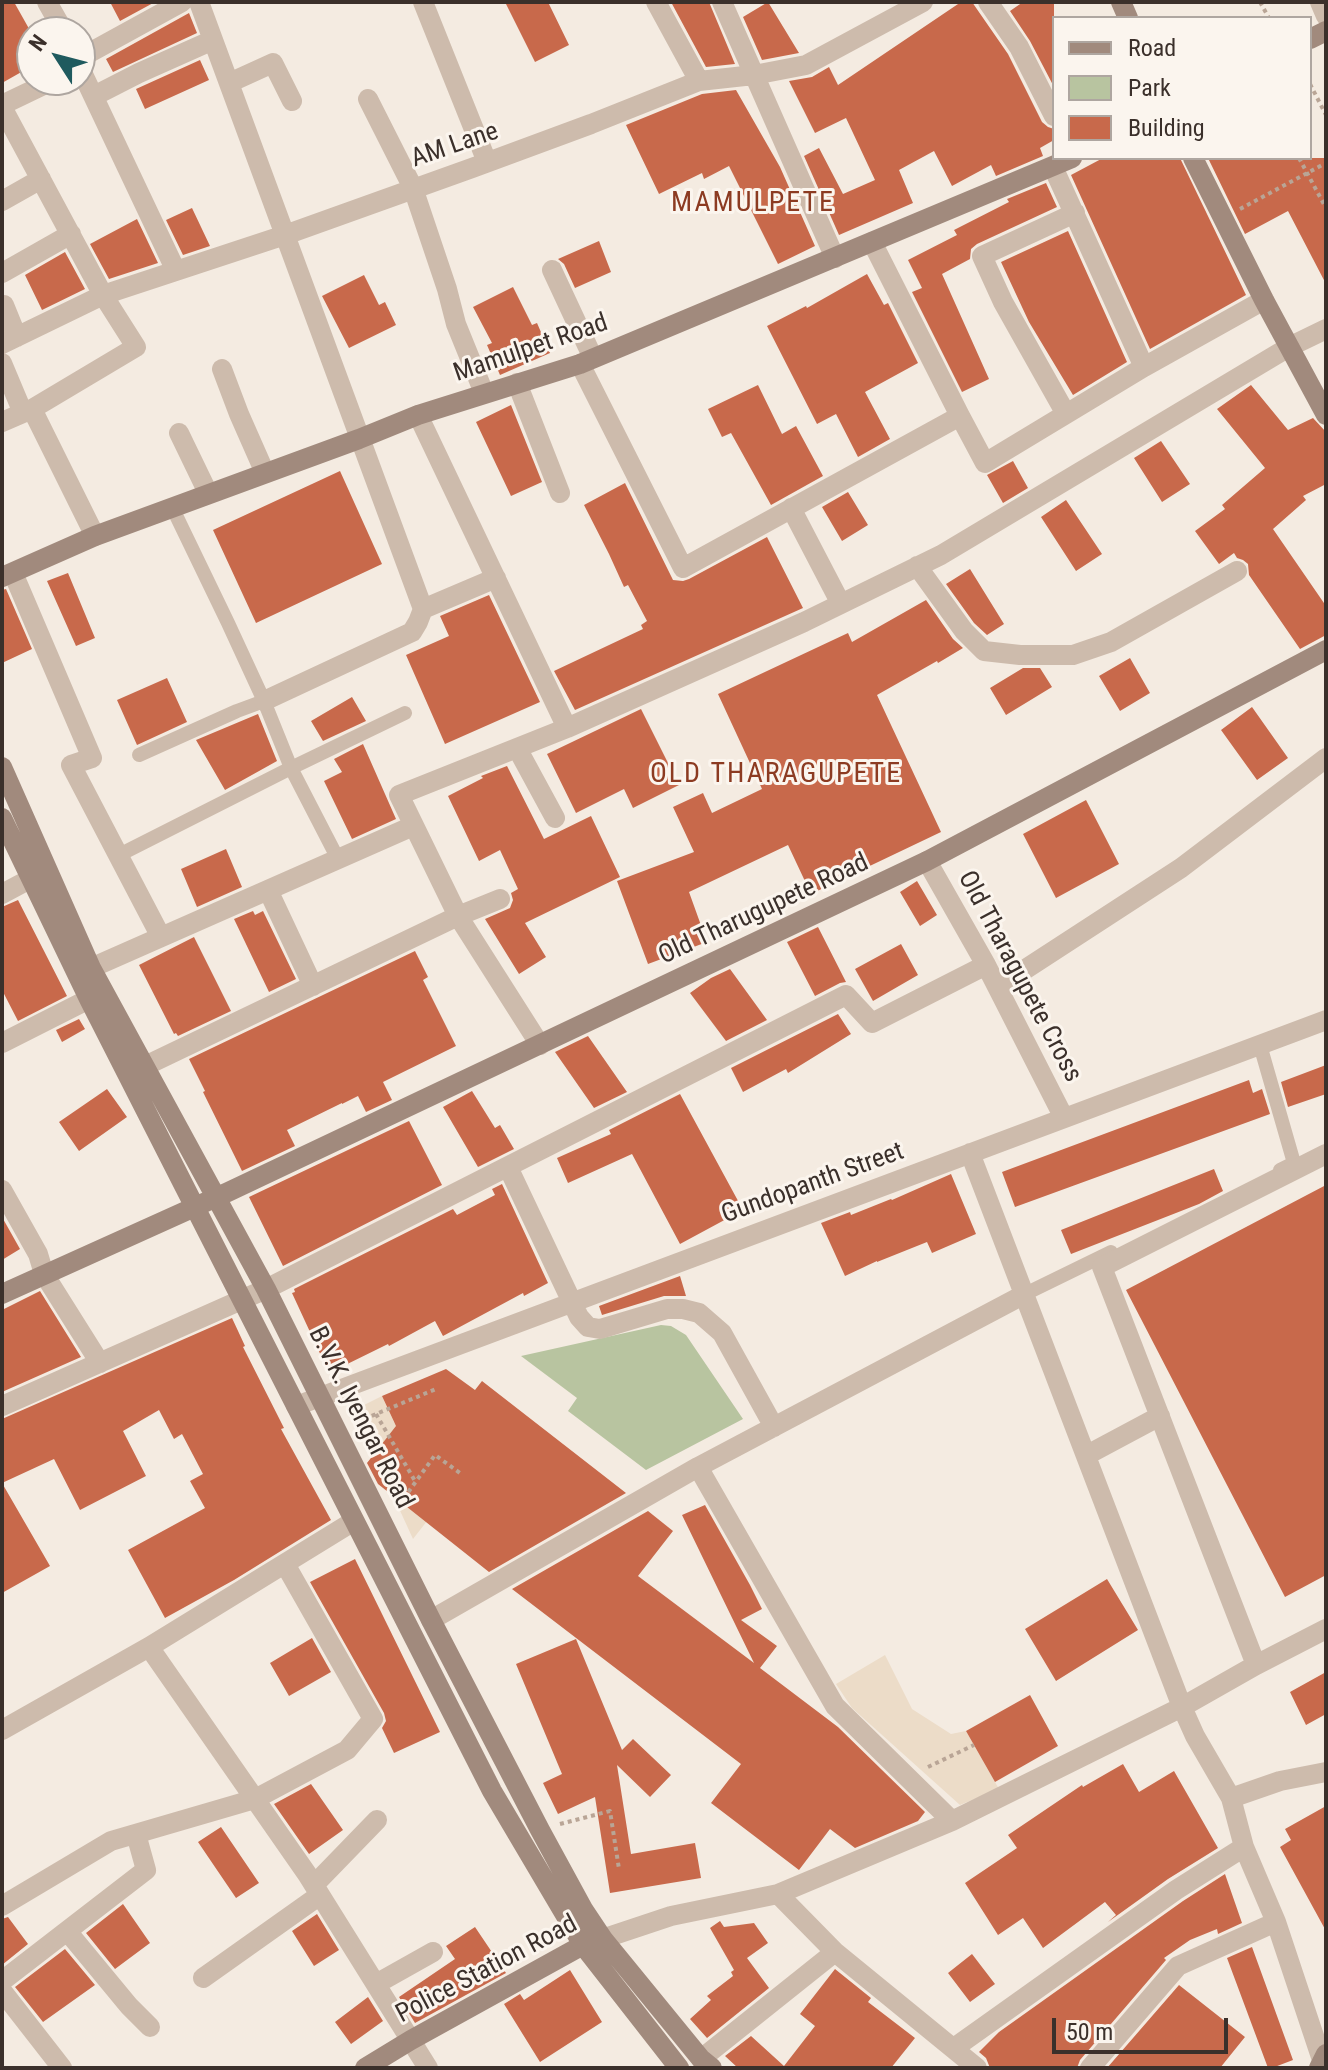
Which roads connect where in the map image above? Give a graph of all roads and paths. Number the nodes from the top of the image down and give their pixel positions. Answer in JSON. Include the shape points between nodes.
{"nodes":[{"id":1,"x":182,"y":2,"type":"edge"},
{"id":2,"x":199,"y":2,"type":"edge"},
{"id":3,"x":423,"y":2,"type":"edge"},
{"id":4,"x":656,"y":2,"type":"edge"},
{"id":5,"x":722,"y":2,"type":"edge"},
{"id":6,"x":923,"y":2,"type":"edge"},
{"id":7,"x":988,"y":2,"type":"edge"},
{"id":8,"x":1320,"y":2,"type":"edge"},
{"id":9,"x":1326,"y":16,"type":"edge"},
{"id":10,"x":213,"y":40,"type":"junction"},
{"id":11,"x":96,"y":49,"type":"edge"},
{"id":12,"x":754,"y":75,"type":"junction"},
{"id":13,"x":699,"y":81,"type":"junction"},
{"id":14,"x":229,"y":83,"type":"junction"},
{"id":15,"x":1312,"y":88,"type":"edge"},
{"id":16,"x":96,"y":95,"type":"edge"},
{"id":17,"x":22,"y":96,"type":"edge"},
{"id":18,"x":94,"y":96,"type":"edge"},
{"id":19,"x":368,"y":99,"type":"dead end"},
{"id":20,"x":292,"y":101,"type":"dead end"},
{"id":21,"x":2,"y":106,"type":"edge"},
{"id":22,"x":1052,"y":112,"type":"edge"},
{"id":23,"x":1326,"y":115,"type":"edge"},
{"id":24,"x":1068,"y":160,"type":"edge"},
{"id":25,"x":1194,"y":160,"type":"edge"},
{"id":26,"x":1300,"y":160,"type":"edge"},
{"id":27,"x":487,"y":162,"type":"junction"},
{"id":28,"x":1326,"y":163,"type":"edge"},
{"id":29,"x":1053,"y":167,"type":"junction"},
{"id":30,"x":1307,"y":173,"type":"junction"},
{"id":31,"x":41,"y":179,"type":"junction"},
{"id":32,"x":413,"y":188,"type":"junction"},
{"id":33,"x":2,"y":201,"type":"edge"},
{"id":34,"x":1326,"y":208,"type":"edge"},
{"id":35,"x":1075,"y":213,"type":"junction"},
{"id":36,"x":1224,"y":217,"type":"junction"},
{"id":37,"x":71,"y":234,"type":"junction"},
{"id":38,"x":285,"y":235,"type":"junction"},
{"id":39,"x":872,"y":242,"type":"junction"},
{"id":40,"x":835,"y":258,"type":"junction"},
{"id":41,"x":552,"y":270,"type":"dead end"},
{"id":42,"x":176,"y":271,"type":"junction"},
{"id":43,"x":2,"y":273,"type":"edge"},
{"id":44,"x":103,"y":295,"type":"junction"},
{"id":45,"x":1264,"y":300,"type":"junction"},
{"id":46,"x":4,"y":305,"type":"dead end"},
{"id":47,"x":1326,"y":329,"type":"edge"},
{"id":48,"x":10,"y":341,"type":"edge"},
{"id":49,"x":1289,"y":347,"type":"junction"},
{"id":50,"x":586,"y":361,"type":"junction"},
{"id":51,"x":2,"y":363,"type":"edge"},
{"id":52,"x":1144,"y":367,"type":"junction"},
{"id":53,"x":222,"y":369,"type":"dead end"},
{"id":54,"x":517,"y":383,"type":"junction"},
{"id":55,"x":484,"y":393,"type":"junction"},
{"id":56,"x":28,"y":411,"type":"junction"},
{"id":57,"x":1066,"y":414,"type":"junction"},
{"id":58,"x":418,"y":415,"type":"junction"},
{"id":59,"x":1326,"y":415,"type":"edge"},
{"id":60,"x":960,"y":416,"type":"junction"},
{"id":61,"x":2,"y":422,"type":"edge"},
{"id":62,"x":179,"y":433,"type":"dead end"},
{"id":63,"x":359,"y":439,"type":"junction"},
{"id":64,"x":265,"y":473,"type":"junction"},
{"id":65,"x":208,"y":493,"type":"junction"},
{"id":66,"x":560,"y":493,"type":"dead end"},
{"id":67,"x":172,"y":507,"type":"junction"},
{"id":68,"x":791,"y":508,"type":"junction"},
{"id":69,"x":95,"y":536,"type":"junction"},
{"id":70,"x":917,"y":566,"type":"junction"},
{"id":71,"x":1237,"y":571,"type":"dead end"},
{"id":72,"x":7,"y":575,"type":"edge"},
{"id":73,"x":496,"y":578,"type":"junction"},
{"id":74,"x":841,"y":604,"type":"junction"},
{"id":75,"x":423,"y":609,"type":"junction"},
{"id":76,"x":1326,"y":650,"type":"edge"},
{"id":77,"x":264,"y":701,"type":"junction"},
{"id":78,"x":405,"y":713,"type":"dead end"},
{"id":79,"x":567,"y":728,"type":"junction"},
{"id":80,"x":517,"y":748,"type":"junction"},
{"id":81,"x":139,"y":755,"type":"dead end"},
{"id":82,"x":1326,"y":758,"type":"edge"},
{"id":83,"x":2,"y":767,"type":"edge"},
{"id":84,"x":291,"y":768,"type":"junction"},
{"id":85,"x":2,"y":818,"type":"edge"},
{"id":86,"x":555,"y":818,"type":"dead end"},
{"id":87,"x":413,"y":826,"type":"junction"},
{"id":88,"x":119,"y":855,"type":"junction"},
{"id":89,"x":338,"y":859,"type":"junction"},
{"id":90,"x":927,"y":861,"type":"junction"},
{"id":91,"x":30,"y":879,"type":"junction"},
{"id":92,"x":268,"y":890,"type":"junction"},
{"id":93,"x":2,"y":894,"type":"edge"},
{"id":94,"x":500,"y":899,"type":"dead end"},
{"id":95,"x":458,"y":916,"type":"junction"},
{"id":96,"x":161,"y":937,"type":"junction"},
{"id":97,"x":986,"y":965,"type":"junction"},
{"id":98,"x":91,"y":968,"type":"junction"},
{"id":99,"x":313,"y":986,"type":"junction"},
{"id":100,"x":998,"y":987,"type":"junction"},
{"id":101,"x":89,"y":999,"type":"junction"},
{"id":102,"x":1326,"y":1020,"type":"edge"},
{"id":103,"x":2,"y":1043,"type":"edge"},
{"id":104,"x":540,"y":1045,"type":"junction"},
{"id":105,"x":1260,"y":1045,"type":"junction"},
{"id":106,"x":145,"y":1066,"type":"junction"},
{"id":107,"x":1064,"y":1118,"type":"junction"},
{"id":108,"x":970,"y":1153,"type":"junction"},
{"id":109,"x":1326,"y":1154,"type":"edge"},
{"id":110,"x":508,"y":1167,"type":"junction"},
{"id":111,"x":2,"y":1190,"type":"edge"},
{"id":112,"x":215,"y":1197,"type":"junction"},
{"id":113,"x":195,"y":1207,"type":"junction"},
{"id":114,"x":44,"y":1274,"type":"junction"},
{"id":115,"x":266,"y":1289,"type":"junction"},
{"id":116,"x":2,"y":1294,"type":"edge"},
{"id":117,"x":1025,"y":1294,"type":"junction"},
{"id":118,"x":243,"y":1300,"type":"junction"},
{"id":119,"x":572,"y":1302,"type":"junction"},
{"id":120,"x":100,"y":1363,"type":"junction"},
{"id":121,"x":436,"y":1389,"type":"dead end"},
{"id":122,"x":319,"y":1397,"type":"junction"},
{"id":123,"x":2,"y":1406,"type":"edge"},
{"id":124,"x":296,"y":1406,"type":"junction"},
{"id":125,"x":376,"y":1414,"type":"junction"},
{"id":126,"x":1160,"y":1416,"type":"junction"},
{"id":127,"x":774,"y":1427,"type":"junction"},
{"id":128,"x":337,"y":1432,"type":"junction"},
{"id":129,"x":1087,"y":1455,"type":"junction"},
{"id":130,"x":698,"y":1467,"type":"junction"},
{"id":131,"x":460,"y":1473,"type":"dead end"},
{"id":132,"x":415,"y":1482,"type":"junction"},
{"id":133,"x":354,"y":1521,"type":"junction"},
{"id":134,"x":386,"y":1529,"type":"junction"},
{"id":135,"x":285,"y":1564,"type":"junction"},
{"id":136,"x":431,"y":1620,"type":"junction"},
{"id":137,"x":1326,"y":1629,"type":"edge"},
{"id":138,"x":149,"y":1647,"type":"junction"},
{"id":139,"x":1256,"y":1665,"type":"junction"},
{"id":140,"x":1182,"y":1707,"type":"junction"},
{"id":141,"x":2,"y":1730,"type":"edge"},
{"id":142,"x":974,"y":1745,"type":"dead end"},
{"id":143,"x":1326,"y":1772,"type":"edge"},
{"id":144,"x":908,"y":1777,"type":"junction"},
{"id":145,"x":1231,"y":1798,"type":"junction"},
{"id":146,"x":255,"y":1799,"type":"junction"},
{"id":147,"x":377,"y":1820,"type":"dead end"},
{"id":148,"x":952,"y":1821,"type":"junction"},
{"id":149,"x":540,"y":1830,"type":"junction"},
{"id":150,"x":136,"y":1834,"type":"junction"},
{"id":151,"x":1244,"y":1847,"type":"junction"},
{"id":152,"x":619,"y":1869,"type":"dead end"},
{"id":153,"x":317,"y":1890,"type":"junction"},
{"id":154,"x":778,"y":1894,"type":"junction"},
{"id":155,"x":2,"y":1906,"type":"edge"},
{"id":156,"x":1276,"y":1922,"type":"junction"},
{"id":157,"x":67,"y":1931,"type":"junction"},
{"id":158,"x":603,"y":1939,"type":"junction"},
{"id":159,"x":583,"y":1945,"type":"junction"},
{"id":160,"x":433,"y":1952,"type":"dead end"},
{"id":161,"x":835,"y":1952,"type":"junction"},
{"id":162,"x":203,"y":1978,"type":"dead end"},
{"id":163,"x":2,"y":1981,"type":"edge"},
{"id":164,"x":376,"y":1984,"type":"junction"},
{"id":165,"x":2,"y":1991,"type":"edge"},
{"id":166,"x":150,"y":2027,"type":"dead end"},
{"id":167,"x":411,"y":2040,"type":"junction"},
{"id":168,"x":954,"y":2048,"type":"junction"},
{"id":169,"x":1322,"y":2061,"type":"edge"},
{"id":170,"x":706,"y":2064,"type":"edge"},
{"id":171,"x":62,"y":2068,"type":"edge"},
{"id":172,"x":365,"y":2068,"type":"edge"},
{"id":173,"x":428,"y":2068,"type":"edge"},
{"id":174,"x":679,"y":2068,"type":"edge"},
{"id":175,"x":977,"y":2068,"type":"edge"},
{"id":176,"x":1090,"y":2068,"type":"edge"}],
"edges":[{"from":1,"to":11,"type":"street"},
{"from":2,"to":10,"type":"street"},
{"from":3,"to":27,"type":"street"},
{"from":4,"to":13,"type":"street"},
{"from":5,"to":12,"type":"street"},
{"from":6,"to":12,"type":"street","name":"AM Lane","via":[[806,65]]},
{"from":7,"to":22,"type":"street","via":[[1019,47]]},
{"from":8,"to":9,"type":"street"},
{"from":10,"to":14,"type":"street"},
{"from":10,"to":16,"type":"street"},
{"from":12,"to":13,"type":"street","name":"AM Lane"},
{"from":12,"to":40,"type":"street"},
{"from":13,"to":27,"type":"street","name":"AM Lane"},
{"from":14,"to":20,"type":"street","via":[[273,63]]},
{"from":14,"to":38,"type":"street"},
{"from":15,"to":23,"type":"path"},
{"from":17,"to":21,"type":"street"},
{"from":18,"to":42,"type":"street"},
{"from":19,"to":32,"type":"street"},
{"from":21,"to":31,"type":"street"},
{"from":24,"to":29,"type":"street","name":"Mamulpet Road"},
{"from":25,"to":36,"type":"street"},
{"from":26,"to":30,"type":"path"},
{"from":27,"to":32,"type":"street","name":"AM Lane"},
{"from":28,"to":30,"type":"path"},
{"from":29,"to":35,"type":"street"},
{"from":29,"to":39,"type":"street","name":"Mamulpet Road"},
{"from":30,"to":34,"type":"path"},
{"from":30,"to":36,"type":"path"},
{"from":31,"to":33,"type":"street"},
{"from":31,"to":37,"type":"street"},
{"from":32,"to":38,"type":"street","name":"AM Lane"},
{"from":32,"to":55,"type":"street"},
{"from":35,"to":52,"type":"street"},
{"from":35,"to":57,"type":"street","via":[[982,256]]},
{"from":36,"to":45,"type":"street"},
{"from":37,"to":43,"type":"street"},
{"from":37,"to":44,"type":"street"},
{"from":38,"to":42,"type":"street","name":"AM Lane"},
{"from":38,"to":63,"type":"street"},
{"from":39,"to":40,"type":"street","name":"Mamulpet Road"},
{"from":39,"to":60,"type":"street"},
{"from":40,"to":50,"type":"street","name":"Mamulpet Road"},
{"from":41,"to":50,"type":"street"},
{"from":42,"to":44,"type":"street","name":"AM Lane"},
{"from":44,"to":48,"type":"street","name":"AM Lane"},
{"from":44,"to":56,"type":"street","via":[[136,347]]},
{"from":45,"to":49,"type":"street"},
{"from":45,"to":52,"type":"street"},
{"from":46,"to":48,"type":"street"},
{"from":47,"to":49,"type":"street"},
{"from":49,"to":59,"type":"street"},
{"from":49,"to":70,"type":"street"},
{"from":50,"to":54,"type":"street","name":"Mamulpet Road"},
{"from":50,"to":68,"type":"street","via":[[683,568]]},
{"from":51,"to":56,"type":"street"},
{"from":52,"to":57,"type":"street"},
{"from":53,"to":64,"type":"street"},
{"from":54,"to":55,"type":"street","name":"Mamulpet Road"},
{"from":54,"to":66,"type":"street"},
{"from":55,"to":58,"type":"street","name":"Mamulpet Road"},
{"from":56,"to":61,"type":"street"},
{"from":56,"to":69,"type":"street"},
{"from":57,"to":60,"type":"street","via":[[985,463]]},
{"from":58,"to":63,"type":"street","name":"Mamulpet Road"},
{"from":58,"to":73,"type":"street"},
{"from":60,"to":68,"type":"street"},
{"from":62,"to":65,"type":"street"},
{"from":63,"to":64,"type":"street","name":"Mamulpet Road"},
{"from":63,"to":75,"type":"street"},
{"from":64,"to":65,"type":"street","name":"Mamulpet Road"},
{"from":65,"to":67,"type":"street","name":"Mamulpet Road"},
{"from":67,"to":69,"type":"street","name":"Mamulpet Road"},
{"from":67,"to":77,"type":"lane"},
{"from":68,"to":74,"type":"street"},
{"from":69,"to":72,"type":"street","name":"Mamulpet Road"},
{"from":70,"to":71,"type":"street","via":[[984,651],[1020,655],[1073,655],[1111,642]]},
{"from":70,"to":74,"type":"street"},
{"from":72,"to":88,"type":"street","via":[[92,758],[71,765]]},
{"from":73,"to":75,"type":"street"},
{"from":73,"to":79,"type":"street"},
{"from":74,"to":79,"type":"street"},
{"from":75,"to":77,"type":"street","via":[[412,632]]},
{"from":76,"to":90,"type":"street","name":"Old Tharugupete Road"},
{"from":77,"to":81,"type":"lane"},
{"from":77,"to":84,"type":"lane"},
{"from":78,"to":84,"type":"lane"},
{"from":79,"to":80,"type":"street"},
{"from":80,"to":86,"type":"street"},
{"from":80,"to":87,"type":"street","via":[[399,795]]},
{"from":82,"to":100,"type":"street","via":[[1181,868]]},
{"from":83,"to":98,"type":"street","name":"B.V.K. Iyengar Road"},
{"from":84,"to":88,"type":"lane"},
{"from":84,"to":89,"type":"lane"},
{"from":85,"to":91,"type":"street","name":"B.V.K. Iyengar Road"},
{"from":87,"to":89,"type":"street"},
{"from":87,"to":95,"type":"street"},
{"from":88,"to":96,"type":"street"},
{"from":89,"to":92,"type":"street"},
{"from":90,"to":97,"type":"street","name":"Old Tharagupete Cross"},
{"from":90,"to":104,"type":"street","name":"Old Tharugupete Road"},
{"from":91,"to":93,"type":"street"},
{"from":91,"to":101,"type":"street","name":"B.V.K. Iyengar Road"},
{"from":92,"to":96,"type":"street"},
{"from":92,"to":99,"type":"street"},
{"from":94,"to":95,"type":"street"},
{"from":95,"to":99,"type":"street"},
{"from":95,"to":104,"type":"street"},
{"from":96,"to":98,"type":"street"},
{"from":97,"to":100,"type":"street","name":"Old Tharagupete Cross"},
{"from":97,"to":110,"type":"street","via":[[872,1023],[846,995]]},
{"from":98,"to":106,"type":"street","name":"B.V.K. Iyengar Road"},
{"from":99,"to":106,"type":"street"},
{"from":100,"to":107,"type":"street","name":"Old Tharagupete Cross"},
{"from":101,"to":103,"type":"street"},
{"from":101,"to":113,"type":"street","name":"B.V.K. Iyengar Road"},
{"from":102,"to":105,"type":"street","name":"Gundopanth Street"},
{"from":104,"to":112,"type":"street","name":"Old Tharugupete Road"},
{"from":105,"to":107,"type":"street","name":"Gundopanth Street"},
{"from":105,"to":117,"type":"lane","via":[[1294,1163]]},
{"from":106,"to":112,"type":"street","name":"B.V.K. Iyengar Road"},
{"from":107,"to":108,"type":"street","name":"Gundopanth Street"},
{"from":108,"to":117,"type":"street"},
{"from":108,"to":119,"type":"street","name":"Gundopanth Street"},
{"from":109,"to":126,"type":"street","via":[[1102,1267]]},
{"from":110,"to":115,"type":"street"},
{"from":110,"to":119,"type":"street"},
{"from":111,"to":114,"type":"street"},
{"from":112,"to":113,"type":"street","name":"Old Tharugupete Road"},
{"from":112,"to":115,"type":"street","name":"B.V.K. Iyengar Road"},
{"from":113,"to":114,"type":"street","name":"Old Tharugupete Road"},
{"from":113,"to":118,"type":"street","name":"B.V.K. Iyengar Road"},
{"from":114,"to":116,"type":"street","name":"Old Tharugupete Road"},
{"from":114,"to":120,"type":"street"},
{"from":115,"to":118,"type":"street"},
{"from":115,"to":122,"type":"street","name":"B.V.K. Iyengar Road"},
{"from":117,"to":127,"type":"street"},
{"from":117,"to":129,"type":"street"},
{"from":118,"to":120,"type":"street"},
{"from":118,"to":124,"type":"street","name":"B.V.K. Iyengar Road"},
{"from":119,"to":122,"type":"street","name":"Gundopanth Street"},
{"from":119,"to":127,"type":"street","via":[[588,1327],[600,1329],[667,1309],[699,1313],[722,1333]]},
{"from":120,"to":123,"type":"street"},
{"from":121,"to":125,"type":"path"},
{"from":122,"to":124,"type":"street","name":"Gundopanth Street"},
{"from":122,"to":128,"type":"street","name":"B.V.K. Iyengar Road"},
{"from":124,"to":133,"type":"street","name":"B.V.K. Iyengar Road"},
{"from":125,"to":128,"type":"path"},
{"from":125,"to":132,"type":"path"},
{"from":126,"to":129,"type":"street"},
{"from":126,"to":139,"type":"street"},
{"from":127,"to":130,"type":"street"},
{"from":128,"to":134,"type":"street","name":"B.V.K. Iyengar Road"},
{"from":129,"to":140,"type":"street"},
{"from":130,"to":136,"type":"street"},
{"from":130,"to":144,"type":"street","via":[[835,1706]]},
{"from":131,"to":132,"type":"path","via":[[435,1455]]},
{"from":132,"to":134,"type":"path"},
{"from":133,"to":135,"type":"street"},
{"from":133,"to":159,"type":"street","name":"B.V.K. Iyengar Road","via":[[492,1791]]},
{"from":134,"to":136,"type":"street","name":"B.V.K. Iyengar Road"},
{"from":135,"to":138,"type":"street"},
{"from":135,"to":146,"type":"street","via":[[373,1719],[347,1750]]},
{"from":136,"to":149,"type":"street","name":"B.V.K. Iyengar Road"},
{"from":137,"to":139,"type":"street","name":"Police Station Road"},
{"from":138,"to":141,"type":"street"},
{"from":138,"to":146,"type":"street"},
{"from":139,"to":140,"type":"street","name":"Police Station Road"},
{"from":140,"to":145,"type":"street"},
{"from":140,"to":148,"type":"street","name":"Police Station Road"},
{"from":142,"to":144,"type":"path"},
{"from":143,"to":145,"type":"street"},
{"from":144,"to":148,"type":"street"},
{"from":145,"to":151,"type":"street"},
{"from":146,"to":150,"type":"street"},
{"from":146,"to":153,"type":"street"},
{"from":147,"to":153,"type":"street"},
{"from":148,"to":154,"type":"street","name":"Police Station Road"},
{"from":149,"to":152,"type":"path","via":[[610,1811]]},
{"from":149,"to":158,"type":"street","name":"B.V.K. Iyengar Road"},
{"from":150,"to":155,"type":"street","via":[[111,1841]]},
{"from":150,"to":157,"type":"street","via":[[146,1870]]},
{"from":151,"to":156,"type":"street"},
{"from":151,"to":168,"type":"street"},
{"from":153,"to":162,"type":"street"},
{"from":153,"to":164,"type":"street"},
{"from":154,"to":158,"type":"street","name":"Police Station Road","via":[[671,1916]]},
{"from":154,"to":161,"type":"street"},
{"from":156,"to":169,"type":"street"},
{"from":156,"to":176,"type":"street","via":[[1178,1966]]},
{"from":157,"to":163,"type":"street"},
{"from":157,"to":166,"type":"street"},
{"from":158,"to":159,"type":"street","name":"Police Station Road"},
{"from":158,"to":170,"type":"street","name":"B.V.K. Iyengar Road"},
{"from":159,"to":167,"type":"street","name":"Police Station Road"},
{"from":159,"to":174,"type":"street","name":"B.V.K. Iyengar Road"},
{"from":160,"to":164,"type":"street"},
{"from":161,"to":168,"type":"street"},
{"from":161,"to":170,"type":"street"},
{"from":164,"to":167,"type":"street"},
{"from":165,"to":171,"type":"street"},
{"from":167,"to":172,"type":"street","name":"Police Station Road"},
{"from":167,"to":173,"type":"street"},
{"from":168,"to":175,"type":"street"}]}
